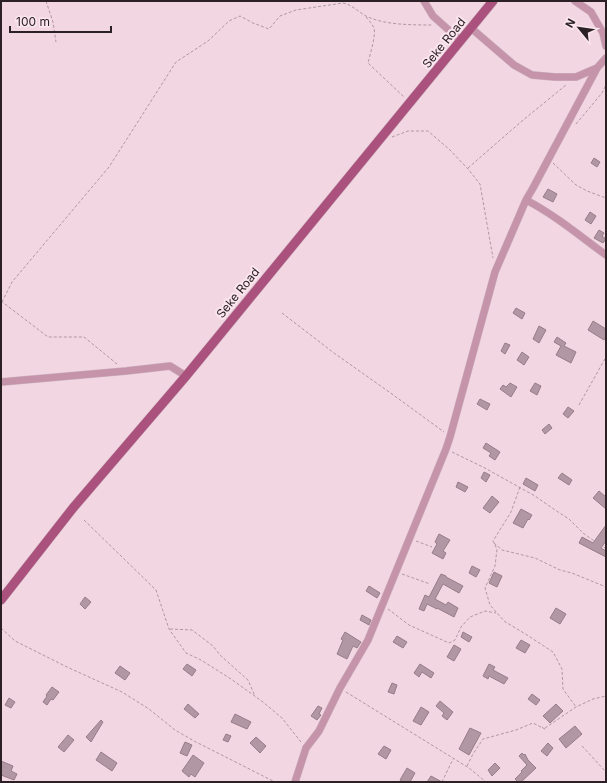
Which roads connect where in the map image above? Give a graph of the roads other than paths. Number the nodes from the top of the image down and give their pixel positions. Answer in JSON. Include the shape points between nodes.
{"nodes":[{"id":1,"x":424,"y":1,"type":"edge"},
{"id":2,"x":494,"y":1,"type":"edge"},
{"id":3,"x":575,"y":1,"type":"edge"},
{"id":4,"x":472,"y":28,"type":"junction"},
{"id":5,"x":461,"y":41,"type":"junction"},
{"id":6,"x":606,"y":46,"type":"edge"},
{"id":7,"x":606,"y":58,"type":"edge"},
{"id":8,"x":596,"y":68,"type":"junction"},
{"id":9,"x":526,"y":200,"type":"junction"},
{"id":10,"x":606,"y":255,"type":"edge"},
{"id":11,"x":186,"y":376,"type":"junction"},
{"id":12,"x":1,"y":382,"type":"edge"},
{"id":13,"x":1,"y":600,"type":"edge"},
{"id":14,"x":295,"y":782,"type":"edge"}],
"edges":[{"from":1,"to":5,"type":"street","via":[[433,16]]},
{"from":2,"to":4,"type":"main road","name":"Seke Road"},
{"from":3,"to":6,"type":"street","via":[[591,12],[603,33]]},
{"from":4,"to":5,"type":"main road","name":"Seke Road"},
{"from":4,"to":8,"type":"street","via":[[514,65],[532,75],[576,77]]},
{"from":5,"to":11,"type":"main road","name":"Seke Road"},
{"from":7,"to":8,"type":"street"},
{"from":8,"to":9,"type":"street"},
{"from":9,"to":10,"type":"street","via":[[548,212]]},
{"from":9,"to":14,"type":"street","via":[[495,272],[446,449],[368,640],[319,731],[306,748]]},
{"from":11,"to":12,"type":"street","via":[[170,366]]},
{"from":11,"to":13,"type":"main road","name":"Seke Road","via":[[73,508]]}]}
